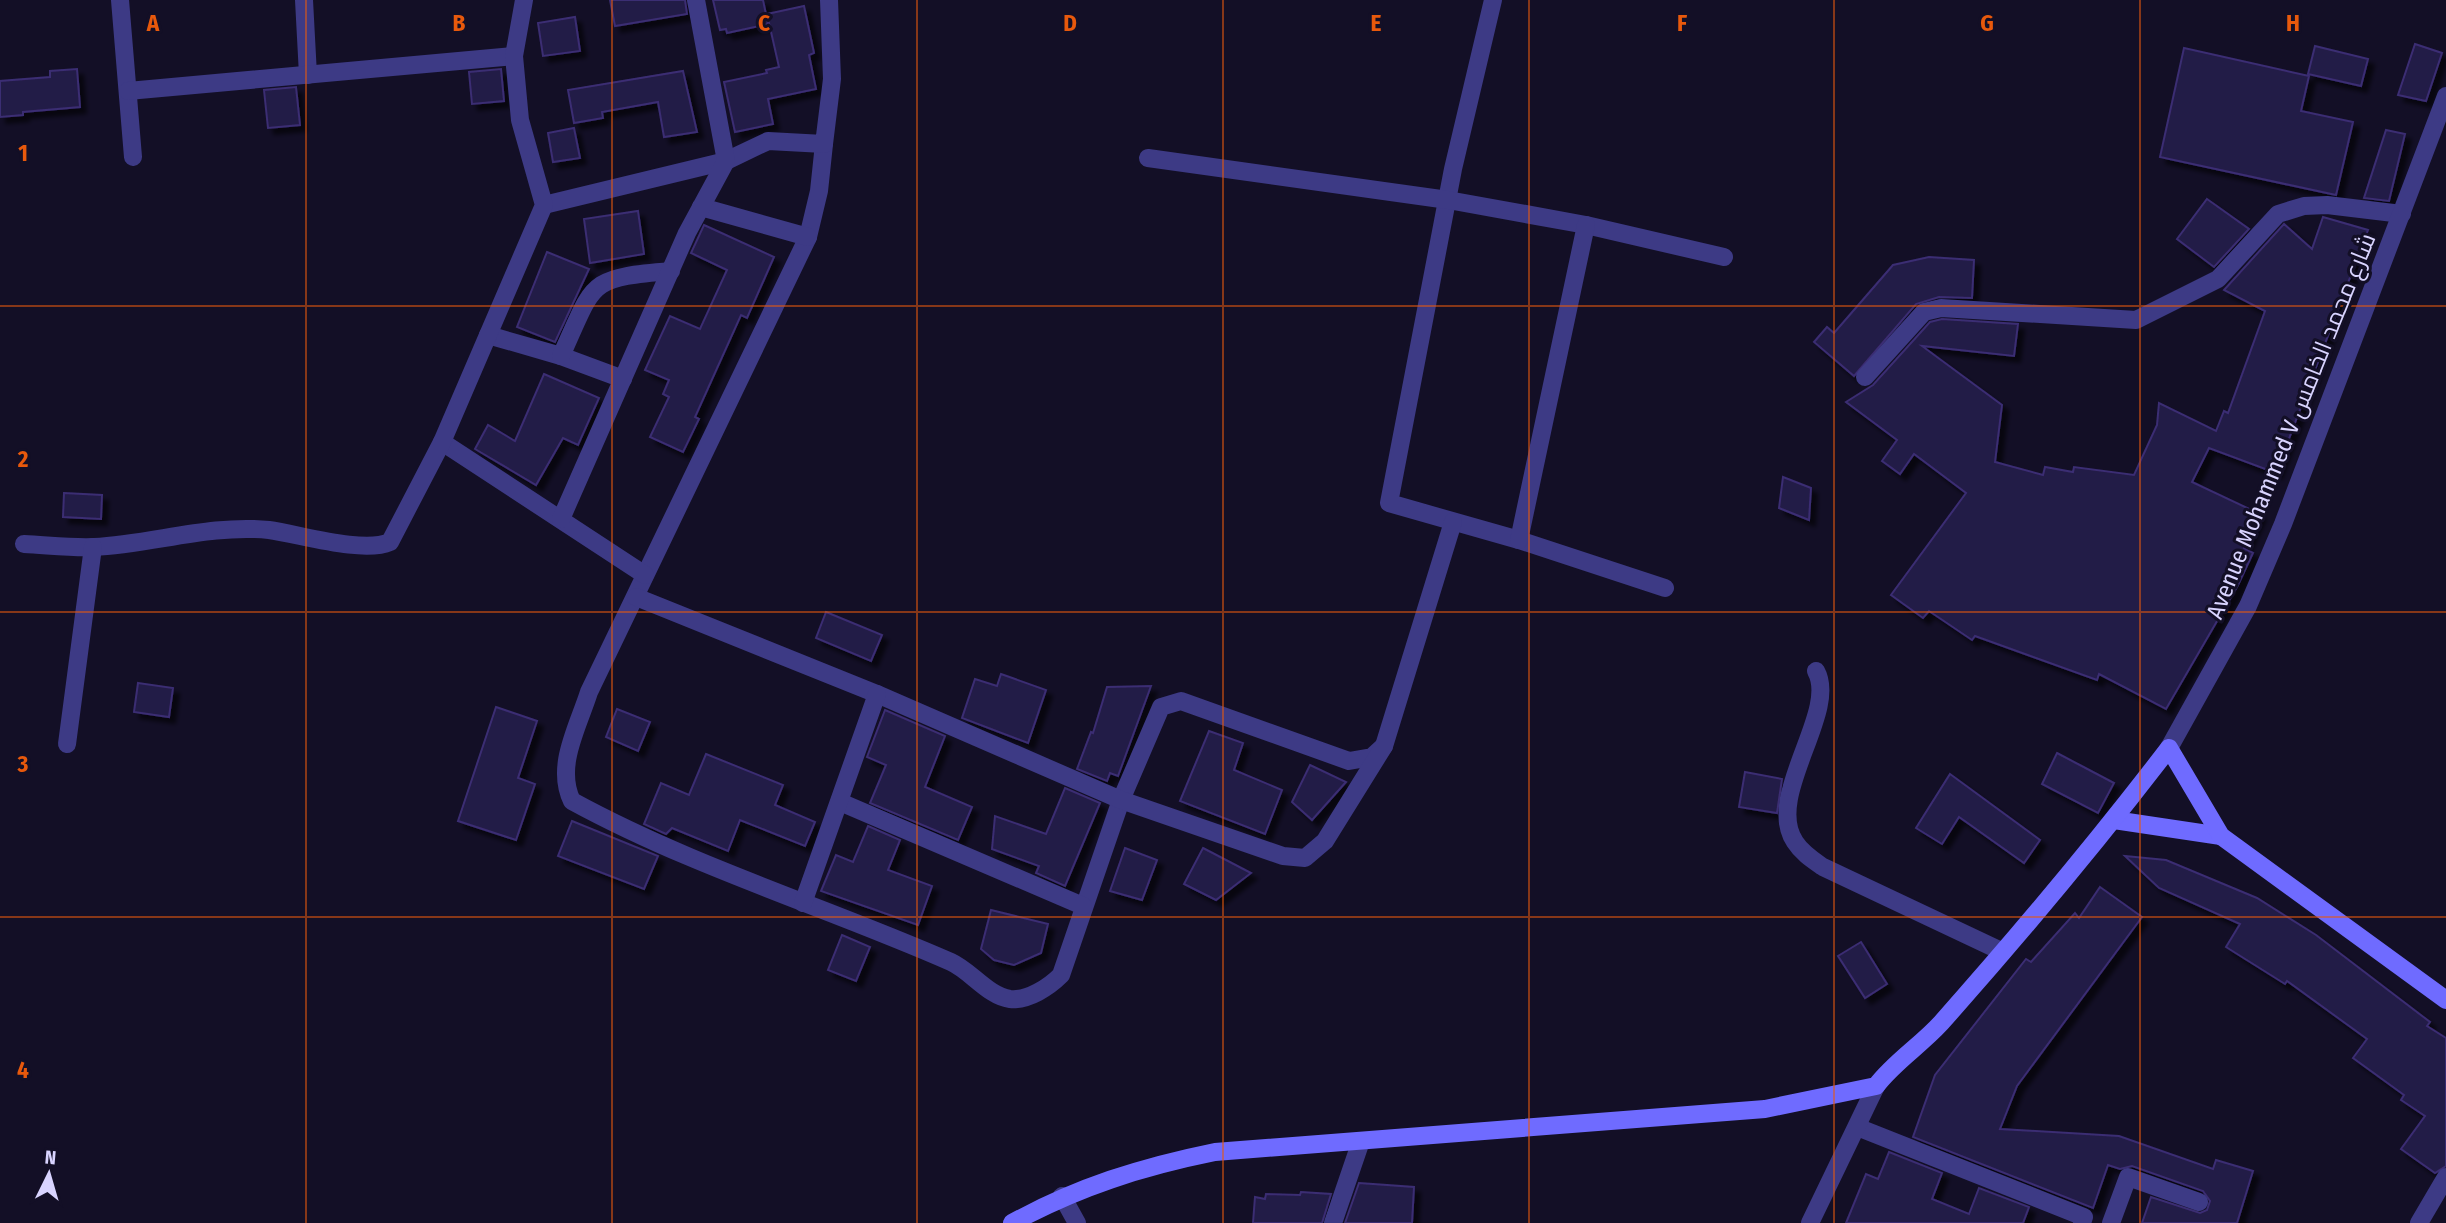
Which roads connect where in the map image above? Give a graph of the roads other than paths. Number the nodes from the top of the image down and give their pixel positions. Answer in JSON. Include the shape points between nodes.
{"nodes":[{"id":1,"x":120,"y":0,"type":"edge"},
{"id":2,"x":304,"y":0,"type":"edge"},
{"id":3,"x":524,"y":0,"type":"edge"},
{"id":4,"x":696,"y":0,"type":"edge"},
{"id":5,"x":829,"y":0,"type":"edge"},
{"id":6,"x":1493,"y":0,"type":"edge"},
{"id":7,"x":514,"y":56,"type":"junction"},
{"id":8,"x":308,"y":75,"type":"junction"},
{"id":9,"x":128,"y":91,"type":"junction"},
{"id":10,"x":2446,"y":96,"type":"edge"},
{"id":11,"x":824,"y":144,"type":"junction"},
{"id":12,"x":133,"y":157,"type":"dead end"},
{"id":13,"x":1148,"y":158,"type":"dead end"},
{"id":14,"x":726,"y":162,"type":"junction"},
{"id":15,"x":1448,"y":200,"type":"junction"},
{"id":16,"x":544,"y":205,"type":"junction"},
{"id":17,"x":701,"y":207,"type":"junction"},
{"id":18,"x":2402,"y":214,"type":"junction"},
{"id":19,"x":1586,"y":225,"type":"junction"},
{"id":20,"x":808,"y":237,"type":"junction"},
{"id":21,"x":1724,"y":257,"type":"dead end"},
{"id":22,"x":671,"y":271,"type":"junction"},
{"id":23,"x":488,"y":335,"type":"junction"},
{"id":24,"x":561,"y":356,"type":"junction"},
{"id":25,"x":1865,"y":377,"type":"dead end"},
{"id":26,"x":623,"y":379,"type":"junction"},
{"id":27,"x":442,"y":442,"type":"junction"},
{"id":28,"x":561,"y":519,"type":"junction"},
{"id":29,"x":1453,"y":522,"type":"junction"},
{"id":30,"x":1519,"y":540,"type":"junction"},
{"id":31,"x":24,"y":544,"type":"dead end"},
{"id":32,"x":93,"y":547,"type":"junction"},
{"id":33,"x":645,"y":575,"type":"junction"},
{"id":34,"x":1665,"y":587,"type":"dead end"},
{"id":35,"x":636,"y":597,"type":"junction"},
{"id":36,"x":1816,"y":671,"type":"dead end"},
{"id":37,"x":877,"y":694,"type":"junction"},
{"id":38,"x":67,"y":744,"type":"dead end"},
{"id":39,"x":1384,"y":746,"type":"junction"},
{"id":40,"x":2169,"y":748,"type":"junction"},
{"id":41,"x":1121,"y":800,"type":"junction"},
{"id":42,"x":841,"y":803,"type":"junction"},
{"id":43,"x":2114,"y":820,"type":"junction"},
{"id":44,"x":2221,"y":836,"type":"junction"},
{"id":45,"x":803,"y":903,"type":"junction"},
{"id":46,"x":1083,"y":906,"type":"junction"},
{"id":47,"x":2003,"y":952,"type":"junction"},
{"id":48,"x":2446,"y":1000,"type":"edge"},
{"id":49,"x":1876,"y":1086,"type":"junction"},
{"id":50,"x":1857,"y":1127,"type":"junction"},
{"id":51,"x":1361,"y":1141,"type":"junction"},
{"id":52,"x":2446,"y":1177,"type":"edge"},
{"id":53,"x":1062,"y":1196,"type":"junction"},
{"id":54,"x":2199,"y":1202,"type":"dead end"},
{"id":55,"x":2088,"y":1221,"type":"edge"},
{"id":56,"x":1012,"y":1223,"type":"edge"},
{"id":57,"x":1077,"y":1223,"type":"edge"},
{"id":58,"x":1333,"y":1223,"type":"edge"},
{"id":59,"x":1810,"y":1223,"type":"edge"},
{"id":60,"x":2111,"y":1223,"type":"edge"},
{"id":61,"x":2419,"y":1223,"type":"edge"}],
"edges":[{"from":1,"to":9,"type":"street"},
{"from":2,"to":8,"type":"street"},
{"from":3,"to":7,"type":"street"},
{"from":4,"to":14,"type":"street"},
{"from":5,"to":11,"type":"street","via":[[832,79]]},
{"from":6,"to":15,"type":"street"},
{"from":7,"to":8,"type":"street"},
{"from":7,"to":16,"type":"street","via":[[520,120]]},
{"from":8,"to":9,"type":"street"},
{"from":9,"to":12,"type":"street"},
{"from":10,"to":18,"type":"street","name":"Avenue Mohammed V شارع محمد الخامس"},
{"from":11,"to":14,"type":"street","via":[[768,141]]},
{"from":11,"to":20,"type":"street"},
{"from":13,"to":15,"type":"street"},
{"from":14,"to":16,"type":"street"},
{"from":14,"to":17,"type":"street"},
{"from":15,"to":19,"type":"street"},
{"from":15,"to":29,"type":"street","via":[[1389,503]]},
{"from":16,"to":23,"type":"street"},
{"from":17,"to":20,"type":"street"},
{"from":17,"to":22,"type":"street"},
{"from":18,"to":25,"type":"street","via":[[2327,205],[2278,214],[2218,279],[2136,320],[1941,308],[1924,312]]},
{"from":18,"to":40,"type":"street","name":"Avenue Mohammed V شارع محمد الخامس","via":[[2248,606]]},
{"from":19,"to":21,"type":"street"},
{"from":19,"to":30,"type":"street"},
{"from":20,"to":33,"type":"street"},
{"from":22,"to":24,"type":"street","via":[[618,275],[598,285]]},
{"from":22,"to":26,"type":"street"},
{"from":23,"to":24,"type":"street"},
{"from":23,"to":27,"type":"street"},
{"from":24,"to":26,"type":"street"},
{"from":26,"to":28,"type":"street"},
{"from":27,"to":28,"type":"street"},
{"from":27,"to":32,"type":"street","via":[[395,535],[384,545],[229,528]]},
{"from":28,"to":33,"type":"street"},
{"from":29,"to":30,"type":"street"},
{"from":29,"to":39,"type":"street"},
{"from":30,"to":34,"type":"street"},
{"from":31,"to":32,"type":"street"},
{"from":32,"to":38,"type":"street"},
{"from":33,"to":35,"type":"street"},
{"from":35,"to":37,"type":"street"},
{"from":35,"to":45,"type":"street","via":[[589,692],[566,760],[566,788],[572,801],[711,867]]},
{"from":36,"to":47,"type":"street","via":[[1823,689],[1789,797],[1793,841],[1824,867]]},
{"from":37,"to":41,"type":"street"},
{"from":37,"to":42,"type":"street"},
{"from":39,"to":41,"type":"street","via":[[1325,841],[1305,858],[1283,856]]},
{"from":39,"to":41,"type":"street","via":[[1372,757],[1349,761],[1181,701],[1161,706],[1153,718]]},
{"from":40,"to":43,"type":"main road"},
{"from":40,"to":44,"type":"main road"},
{"from":41,"to":46,"type":"street"},
{"from":42,"to":45,"type":"street"},
{"from":42,"to":46,"type":"street"},
{"from":43,"to":44,"type":"main road"},
{"from":43,"to":47,"type":"main road"},
{"from":44,"to":48,"type":"main road"},
{"from":45,"to":46,"type":"street","via":[[955,963],[994,993],[1011,999],[1049,988],[1061,975]]},
{"from":47,"to":49,"type":"main road","via":[[1939,1025]]},
{"from":49,"to":50,"type":"street"},
{"from":49,"to":51,"type":"main road","via":[[1765,1109]]},
{"from":50,"to":55,"type":"street"},
{"from":50,"to":59,"type":"street"},
{"from":51,"to":53,"type":"main road","via":[[1215,1152],[1151,1165]]},
{"from":51,"to":58,"type":"street"},
{"from":52,"to":61,"type":"street"},
{"from":53,"to":56,"type":"main road"},
{"from":53,"to":57,"type":"street"},
{"from":54,"to":60,"type":"street","via":[[2128,1177]]}]}
